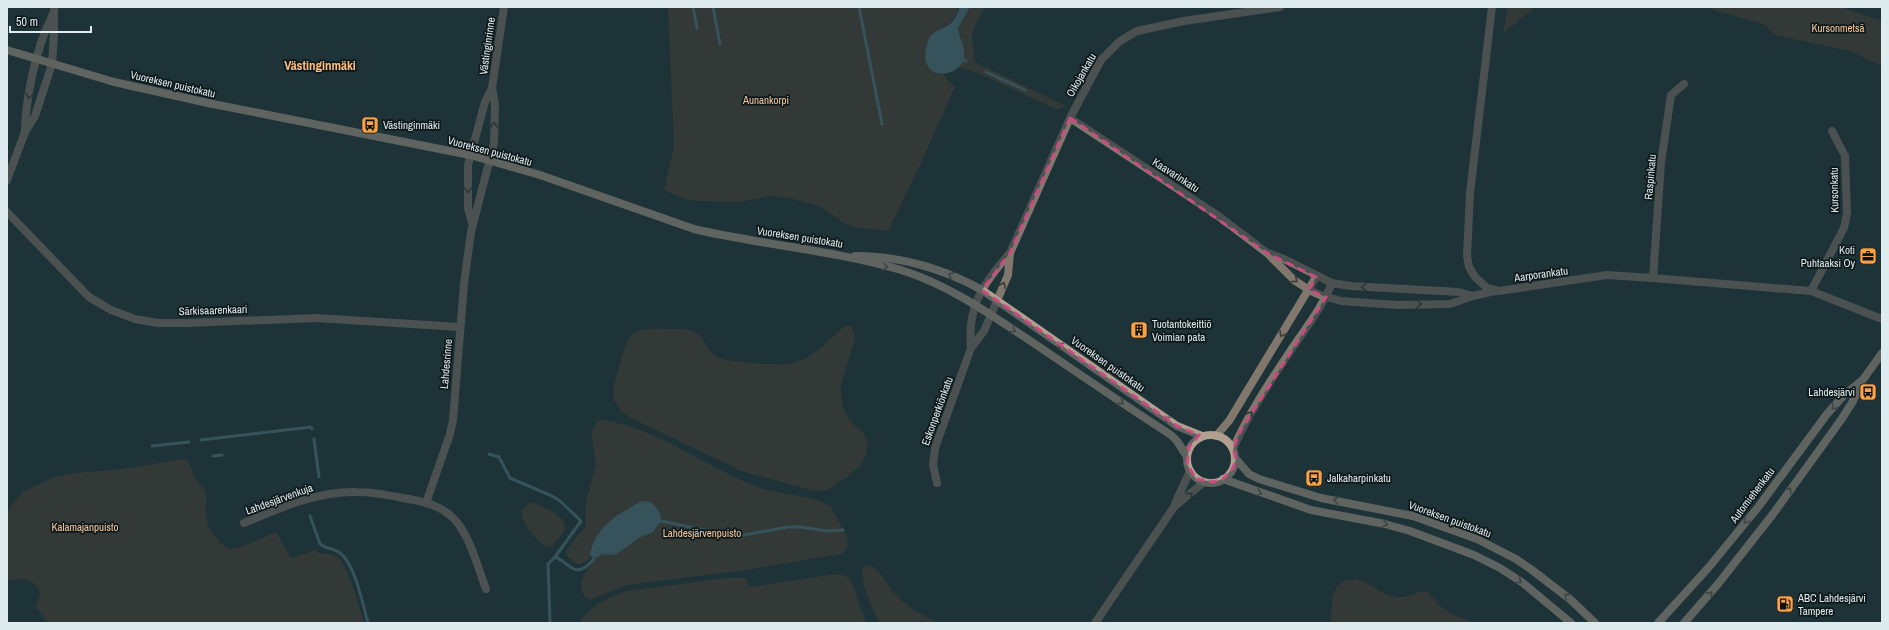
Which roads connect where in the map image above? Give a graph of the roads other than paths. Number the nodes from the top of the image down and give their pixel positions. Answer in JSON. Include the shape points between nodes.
{"nodes":[{"id":1,"x":504,"y":7,"type":"edge"},
{"id":2,"x":1280,"y":7,"type":"edge"},
{"id":3,"x":1492,"y":7,"type":"edge"},
{"id":4,"x":54,"y":10,"type":"edge"},
{"id":5,"x":7,"y":50,"type":"edge"},
{"id":6,"x":37,"y":60,"type":"junction"},
{"id":7,"x":52,"y":64,"type":"junction"},
{"id":8,"x":1684,"y":84,"type":"dead end"},
{"id":9,"x":492,"y":88,"type":"junction"},
{"id":10,"x":1070,"y":118,"type":"junction"},
{"id":11,"x":1832,"y":131,"type":"dead end"},
{"id":12,"x":25,"y":132,"type":"junction"},
{"id":13,"x":470,"y":155,"type":"junction"},
{"id":14,"x":490,"y":161,"type":"junction"},
{"id":15,"x":7,"y":180,"type":"edge"},
{"id":16,"x":7,"y":212,"type":"edge"},
{"id":17,"x":472,"y":223,"type":"junction"},
{"id":18,"x":1010,"y":253,"type":"junction"},
{"id":19,"x":1267,"y":253,"type":"junction"},
{"id":20,"x":847,"y":256,"type":"junction"},
{"id":21,"x":1316,"y":277,"type":"junction"},
{"id":22,"x":1653,"y":278,"type":"junction"},
{"id":23,"x":1332,"y":283,"type":"junction"},
{"id":24,"x":982,"y":290,"type":"junction"},
{"id":25,"x":1308,"y":290,"type":"junction"},
{"id":26,"x":1499,"y":291,"type":"junction"},
{"id":27,"x":1811,"y":291,"type":"junction"},
{"id":28,"x":1473,"y":296,"type":"junction"},
{"id":29,"x":1326,"y":297,"type":"junction"},
{"id":30,"x":996,"y":300,"type":"junction"},
{"id":31,"x":975,"y":304,"type":"junction"},
{"id":32,"x":990,"y":314,"type":"junction"},
{"id":33,"x":1882,"y":319,"type":"edge"},
{"id":34,"x":460,"y":327,"type":"junction"},
{"id":35,"x":972,"y":348,"type":"junction"},
{"id":36,"x":1882,"y":353,"type":"edge"},
{"id":37,"x":1862,"y":381,"type":"junction"},
{"id":38,"x":1202,"y":436,"type":"junction"},
{"id":39,"x":1216,"y":436,"type":"junction"},
{"id":40,"x":1233,"y":449,"type":"junction"},
{"id":41,"x":1186,"y":455,"type":"junction"},
{"id":42,"x":1236,"y":459,"type":"junction"},
{"id":43,"x":1190,"y":472,"type":"junction"},
{"id":44,"x":1223,"y":479,"type":"junction"},
{"id":45,"x":1204,"y":482,"type":"junction"},
{"id":46,"x":936,"y":483,"type":"dead end"},
{"id":47,"x":426,"y":503,"type":"junction"},
{"id":48,"x":1174,"y":507,"type":"junction"},
{"id":49,"x":244,"y":523,"type":"dead end"},
{"id":50,"x":486,"y":589,"type":"dead end"},
{"id":51,"x":1095,"y":623,"type":"edge"},
{"id":52,"x":1571,"y":623,"type":"edge"},
{"id":53,"x":1595,"y":623,"type":"edge"},
{"id":54,"x":1658,"y":623,"type":"edge"},
{"id":55,"x":1684,"y":623,"type":"edge"}],
"edges":[{"from":1,"to":9,"type":"street","name":"Västinginrinne"},
{"from":2,"to":10,"type":"street","name":"Oikojankatu","via":[[1184,21],[1148,28],[1128,36],[1101,60]]},
{"from":3,"to":26,"type":"street","via":[[1470,193],[1467,256],[1474,277],[1487,288]]},
{"from":4,"to":6,"type":"street"},
{"from":4,"to":7,"type":"street"},
{"from":5,"to":6,"type":"main road","name":"Vuoreksen puistokatu"},
{"from":6,"to":7,"type":"main road","name":"Vuoreksen puistokatu"},
{"from":6,"to":12,"type":"street","one_way":true,"via":[[25,114]]},
{"from":7,"to":12,"type":"street","via":[[35,116]]},
{"from":7,"to":13,"type":"main road","name":"Vuoreksen puistokatu","via":[[114,82],[208,103]]},
{"from":8,"to":22,"type":"street","name":"Raspinkatu","via":[[1671,95],[1661,163]]},
{"from":9,"to":13,"type":"street","name":"Västinginrinne","via":[[485,102]]},
{"from":14,"to":9,"type":"street","name":"Västinginrinne","one_way":true,"via":[[494,143],[495,105]]},
{"from":10,"to":18,"type":"street","name":"Oikojankatu"},
{"from":10,"to":19,"type":"street","name":"Kaavarinkatu","via":[[1217,215]]},
{"from":11,"to":27,"type":"street","name":"Kursonkatu","via":[[1845,156],[1847,213],[1844,228]]},
{"from":12,"to":15,"type":"street"},
{"from":13,"to":14,"type":"main road","name":"Vuoreksen puistokatu"},
{"from":13,"to":17,"type":"street","name":"Lahdesrinne","one_way":true,"via":[[467,193]]},
{"from":14,"to":17,"type":"street","name":"Lahdesrinne"},
{"from":14,"to":20,"type":"main road","name":"Vuoreksen puistokatu","via":[[540,175],[694,229]]},
{"from":16,"to":34,"type":"street","name":"Särkisaarenkaari","via":[[89,297],[111,310],[134,319],[158,323],[187,323],[316,318]]},
{"from":17,"to":34,"type":"street","name":"Lahdesrinne"},
{"from":18,"to":24,"type":"street","name":"Oikojankatu"},
{"from":30,"to":18,"type":"street","name":"Oikojankatu","one_way":true,"via":[[1008,275]]},
{"from":19,"to":21,"type":"street","name":"Kaavarinkatu","via":[[1284,259]]},
{"from":19,"to":25,"type":"street","name":"Kaavarinkatu","one_way":true},
{"from":24,"to":20,"type":"main road","name":"Vuoreksen puistokatu","one_way":true,"via":[[931,266],[903,259]]},
{"from":20,"to":31,"type":"main road","name":"Vuoreksen puistokatu","one_way":true,"via":[[927,280]]},
{"from":21,"to":23,"type":"street","name":"Kaavarinkatu"},
{"from":21,"to":25,"type":"street"},
{"from":22,"to":26,"type":"street","name":"Aarporankatu","via":[[1607,275]]},
{"from":22,"to":27,"type":"street","name":"Aarporankatu"},
{"from":28,"to":23,"type":"street","name":"Kaavarinkatu","one_way":true,"via":[[1459,292]]},
{"from":23,"to":29,"type":"street"},
{"from":24,"to":30,"type":"main road","name":"Vuoreksen puistokatu"},
{"from":24,"to":31,"type":"street","name":"Oikojankatu"},
{"from":25,"to":29,"type":"street","name":"Kaavarinkatu"},
{"from":25,"to":39,"type":"street","one_way":true,"via":[[1229,421]]},
{"from":26,"to":28,"type":"street","name":"Kaavarinkatu"},
{"from":27,"to":33,"type":"street","name":"Aarporankatu"},
{"from":29,"to":28,"type":"street","name":"Kaavarinkatu","one_way":true,"via":[[1397,305],[1450,304]]},
{"from":40,"to":29,"type":"street","one_way":true,"via":[[1254,407]]},
{"from":30,"to":32,"type":"street","name":"Oikojankatu"},
{"from":38,"to":30,"type":"main road","name":"Vuoreksen puistokatu","one_way":true,"via":[[1177,426]]},
{"from":31,"to":32,"type":"main road","name":"Vuoreksen puistokatu"},
{"from":31,"to":35,"type":"street","name":"Eskonperkiönkatu","via":[[970,331]]},
{"from":32,"to":35,"type":"street","name":"Eskonperkiönkatu","via":[[984,331]]},
{"from":32,"to":41,"type":"main road","name":"Vuoreksen puistokatu","one_way":true,"via":[[1170,435]]},
{"from":34,"to":47,"type":"street","name":"Lahdesrinne","via":[[453,420]]},
{"from":35,"to":46,"type":"street","name":"Eskonperkiönkatu","via":[[935,448],[933,465]]},
{"from":36,"to":37,"type":"main road","name":"Automiehenkatu"},
{"from":37,"to":54,"type":"main road","name":"Automiehenkatu","one_way":true,"via":[[1845,394],[1827,414],[1709,568]]},
{"from":55,"to":37,"type":"main road","name":"Automiehenkatu","one_way":true,"via":[[1773,514],[1841,420]]},
{"from":38,"to":39,"type":"main road"},
{"from":38,"to":41,"type":"main road","via":[[1189,447]]},
{"from":39,"to":40,"type":"main road","via":[[1228,442]]},
{"from":40,"to":42,"type":"main road"},
{"from":41,"to":43,"type":"main road"},
{"from":42,"to":44,"type":"main road","via":[[1229,474]]},
{"from":53,"to":42,"type":"main road","name":"Vuoreksen puistokatu","one_way":true,"via":[[1571,600],[1532,570],[1477,539],[1413,516],[1321,498],[1259,479],[1249,474]]},
{"from":43,"to":45,"type":"main road","via":[[1196,479]]},
{"from":43,"to":48,"type":"street"},
{"from":44,"to":45,"type":"main road"},
{"from":44,"to":52,"type":"main road","one_way":true,"via":[[1311,510],[1410,531],[1474,555],[1523,583]]},
{"from":48,"to":45,"type":"street","one_way":true},
{"from":47,"to":49,"type":"street","name":"Lahdesjärvenkuja","via":[[379,494],[337,493],[290,504]]},
{"from":47,"to":50,"type":"street","name":"Lahdesjärvenkuja","via":[[450,515],[461,527]]},
{"from":48,"to":51,"type":"street"}]}
